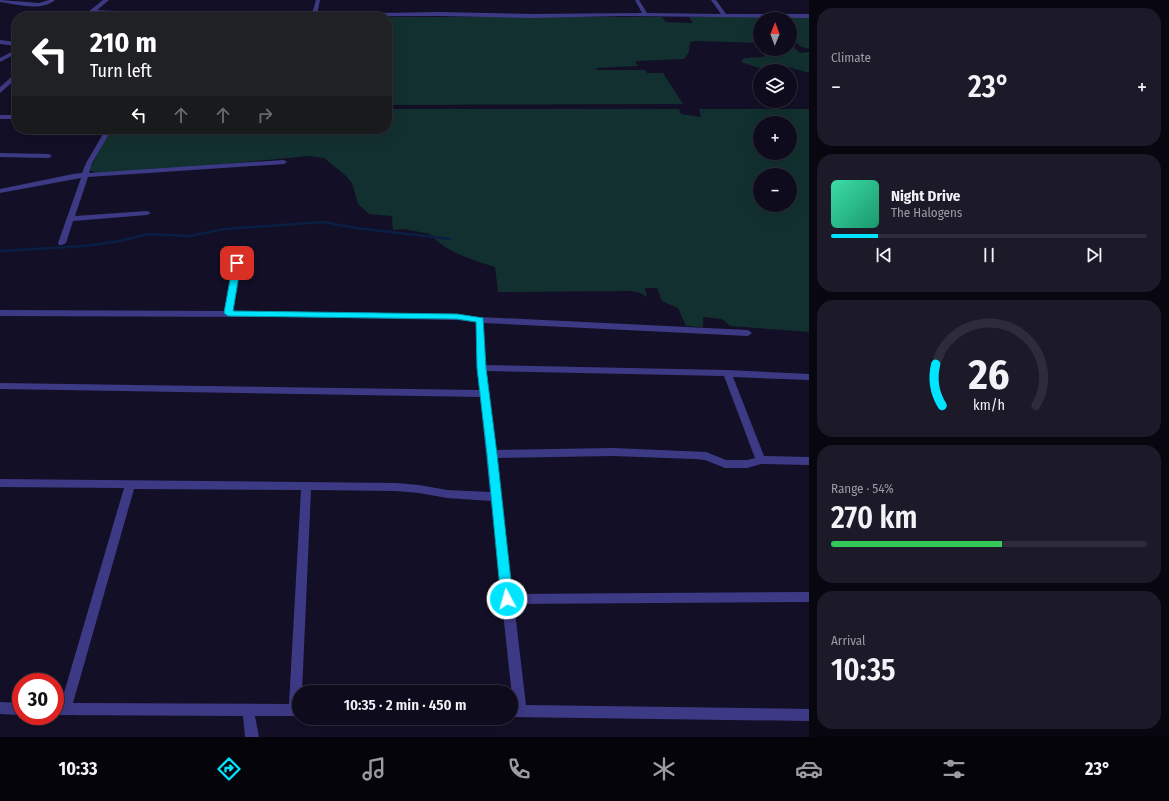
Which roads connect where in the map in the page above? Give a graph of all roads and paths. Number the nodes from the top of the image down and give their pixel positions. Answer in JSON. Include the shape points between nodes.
{"nodes":[{"id":1,"x":53,"y":0,"type":"edge"},
{"id":2,"x":106,"y":0,"type":"edge"},
{"id":3,"x":318,"y":0,"type":"edge"},
{"id":4,"x":637,"y":0,"type":"edge"},
{"id":5,"x":714,"y":0,"type":"edge"},
{"id":6,"x":0,"y":1,"type":"edge"},
{"id":7,"x":92,"y":12,"type":"edge"},
{"id":8,"x":315,"y":12,"type":"edge"},
{"id":9,"x":392,"y":14,"type":"edge"},
{"id":10,"x":646,"y":15,"type":"junction"},
{"id":11,"x":725,"y":16,"type":"junction"},
{"id":12,"x":809,"y":16,"type":"edge"},
{"id":13,"x":0,"y":42,"type":"edge"},
{"id":14,"x":12,"y":43,"type":"edge"},
{"id":15,"x":12,"y":54,"type":"edge"},
{"id":16,"x":0,"y":60,"type":"edge"},
{"id":17,"x":12,"y":79,"type":"edge"},
{"id":18,"x":0,"y":91,"type":"edge"},
{"id":19,"x":0,"y":117,"type":"edge"},
{"id":20,"x":12,"y":117,"type":"edge"},
{"id":21,"x":106,"y":134,"type":"edge"},
{"id":22,"x":0,"y":155,"type":"edge"},
{"id":23,"x":49,"y":156,"type":"dead end"},
{"id":24,"x":284,"y":162,"type":"dead end"},
{"id":25,"x":85,"y":175,"type":"junction"},
{"id":26,"x":0,"y":190,"type":"edge"},
{"id":27,"x":147,"y":213,"type":"dead end"},
{"id":28,"x":70,"y":219,"type":"junction"},
{"id":29,"x":62,"y":243,"type":"dead end"},
{"id":30,"x":240,"y":250,"type":"dead end"},
{"id":31,"x":0,"y":313,"type":"edge"},
{"id":32,"x":228,"y":313,"type":"junction"},
{"id":33,"x":480,"y":320,"type":"junction"},
{"id":34,"x":748,"y":333,"type":"dead end"},
{"id":35,"x":481,"y":368,"type":"junction"},
{"id":36,"x":727,"y":373,"type":"junction"},
{"id":37,"x":809,"y":377,"type":"edge"},
{"id":38,"x":0,"y":386,"type":"edge"},
{"id":39,"x":484,"y":394,"type":"junction"},
{"id":40,"x":492,"y":454,"type":"junction"},
{"id":41,"x":761,"y":460,"type":"junction"},
{"id":42,"x":809,"y":461,"type":"edge"},
{"id":43,"x":0,"y":483,"type":"edge"},
{"id":44,"x":130,"y":484,"type":"junction"},
{"id":45,"x":306,"y":487,"type":"junction"},
{"id":46,"x":496,"y":497,"type":"junction"},
{"id":47,"x":809,"y":597,"type":"edge"},
{"id":48,"x":507,"y":599,"type":"junction"},
{"id":49,"x":298,"y":685,"type":"edge"},
{"id":50,"x":513,"y":685,"type":"edge"},
{"id":51,"x":64,"y":696,"type":"edge"},
{"id":52,"x":0,"y":708,"type":"edge"},
{"id":53,"x":12,"y":709,"type":"edge"},
{"id":54,"x":64,"y":709,"type":"edge"},
{"id":55,"x":248,"y":710,"type":"junction"},
{"id":56,"x":292,"y":710,"type":"edge"},
{"id":57,"x":518,"y":711,"type":"edge"},
{"id":58,"x":809,"y":715,"type":"edge"},
{"id":59,"x":252,"y":737,"type":"edge"}],
"edges":[{"from":1,"to":6,"type":"street","via":[[39,5]]},
{"from":2,"to":7,"type":"street"},
{"from":3,"to":8,"type":"street"},
{"from":4,"to":10,"type":"street"},
{"from":5,"to":11,"type":"street"},
{"from":9,"to":10,"type":"street"},
{"from":10,"to":11,"type":"street"},
{"from":11,"to":12,"type":"street"},
{"from":13,"to":14,"type":"street"},
{"from":15,"to":16,"type":"street"},
{"from":17,"to":18,"type":"street"},
{"from":19,"to":20,"type":"street"},
{"from":21,"to":25,"type":"street"},
{"from":22,"to":23,"type":"street"},
{"from":24,"to":25,"type":"street"},
{"from":25,"to":26,"type":"street"},
{"from":25,"to":28,"type":"street"},
{"from":27,"to":28,"type":"street"},
{"from":28,"to":29,"type":"street"},
{"from":30,"to":32,"type":"street"},
{"from":31,"to":32,"type":"street"},
{"from":32,"to":33,"type":"street","via":[[457,317]]},
{"from":33,"to":34,"type":"street"},
{"from":33,"to":35,"type":"street"},
{"from":35,"to":36,"type":"street"},
{"from":35,"to":39,"type":"street"},
{"from":36,"to":37,"type":"street"},
{"from":36,"to":41,"type":"street"},
{"from":38,"to":39,"type":"street"},
{"from":39,"to":40,"type":"street"},
{"from":40,"to":41,"type":"street","via":[[613,452],[694,455],[706,456],[725,464],[747,464]]},
{"from":40,"to":46,"type":"street"},
{"from":41,"to":42,"type":"street"},
{"from":43,"to":44,"type":"street"},
{"from":44,"to":45,"type":"street"},
{"from":44,"to":51,"type":"street"},
{"from":45,"to":46,"type":"street","via":[[411,488],[447,494]]},
{"from":45,"to":49,"type":"street"},
{"from":46,"to":48,"type":"street"},
{"from":47,"to":48,"type":"street"},
{"from":48,"to":50,"type":"street"},
{"from":52,"to":53,"type":"street"},
{"from":54,"to":55,"type":"street"},
{"from":55,"to":56,"type":"street"},
{"from":55,"to":59,"type":"street"},
{"from":57,"to":58,"type":"street"}]}
